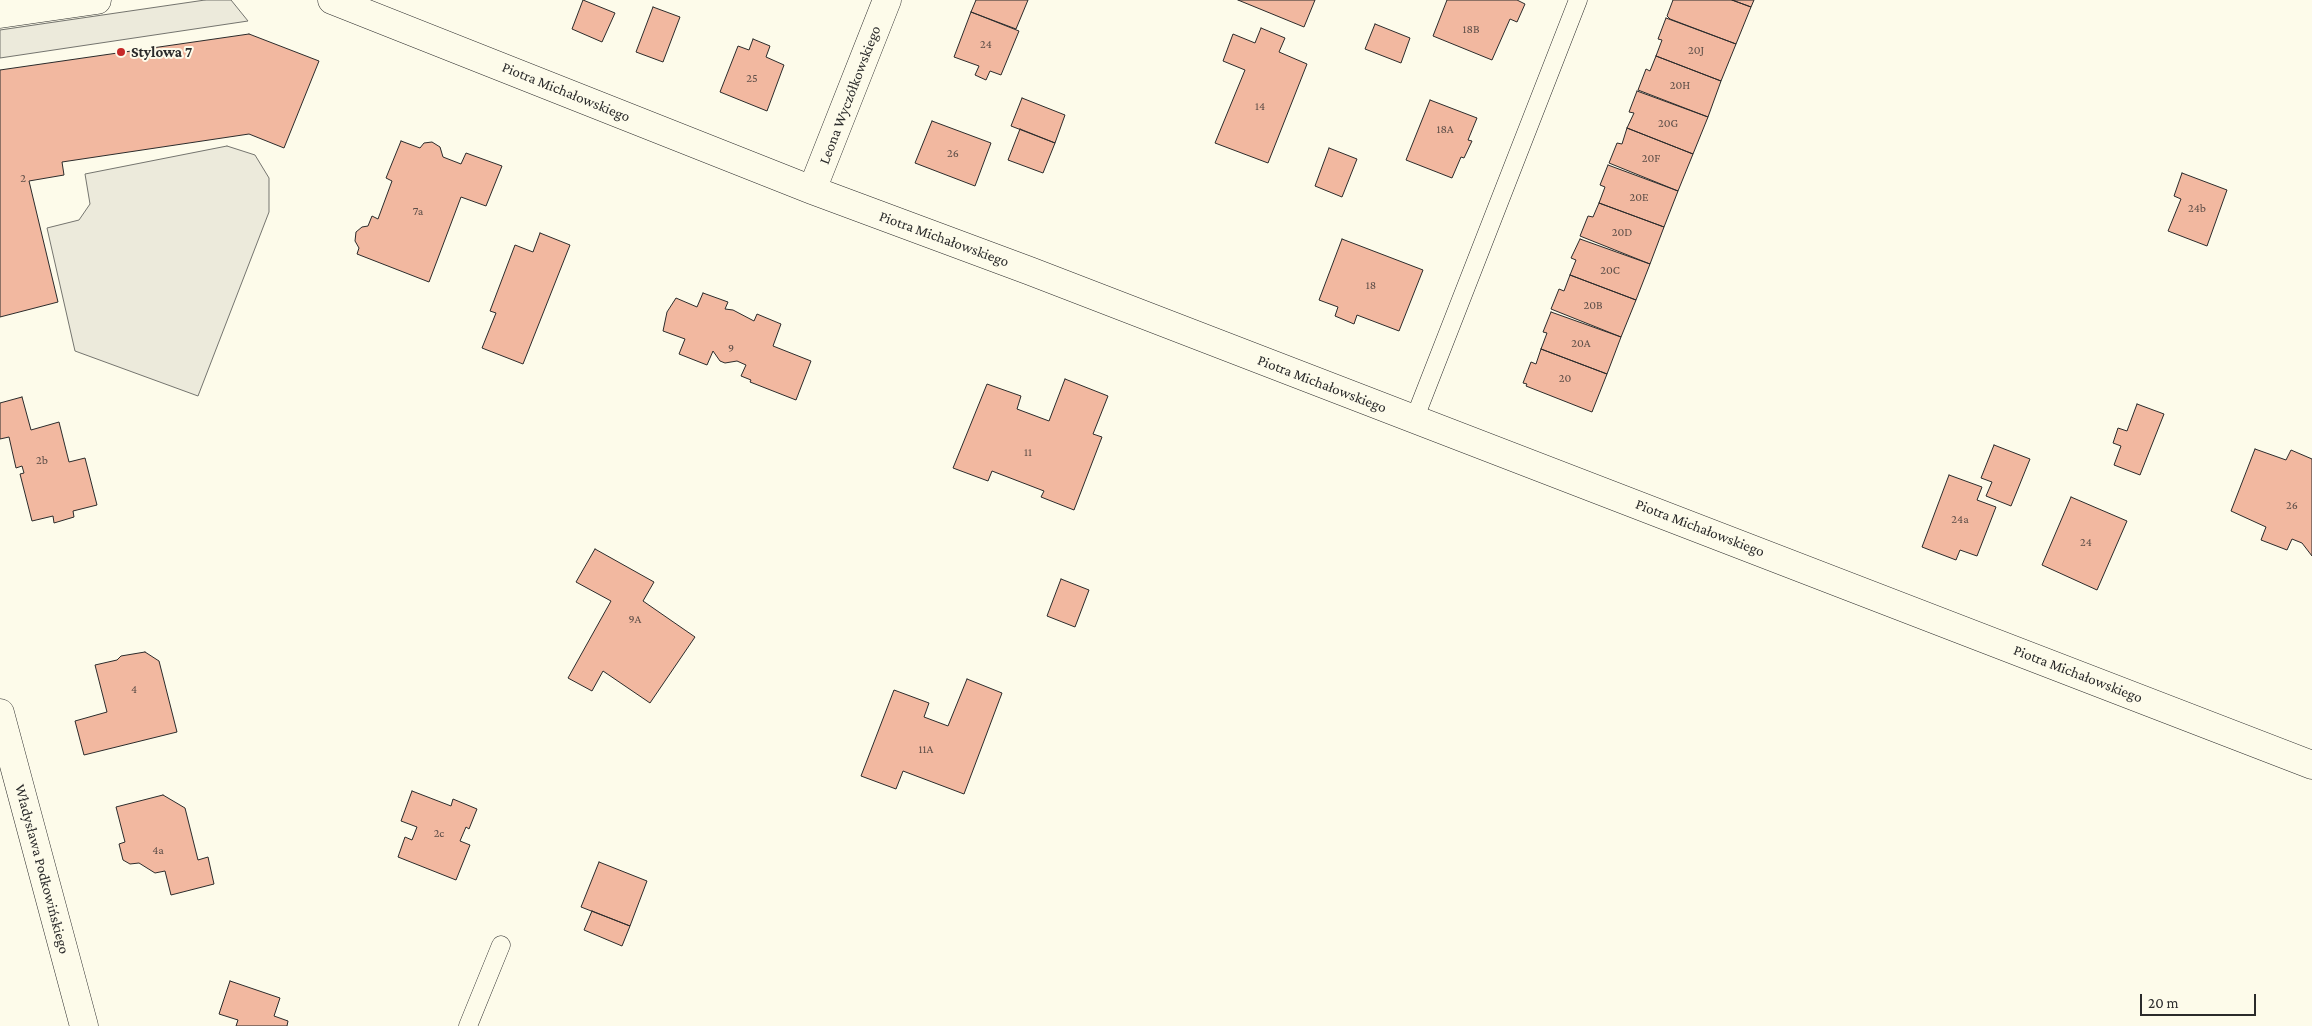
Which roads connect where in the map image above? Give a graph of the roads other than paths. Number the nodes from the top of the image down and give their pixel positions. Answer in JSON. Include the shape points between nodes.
{"nodes":[{"id":1,"x":97,"y":0,"type":"edge"},
{"id":2,"x":332,"y":0,"type":"edge"},
{"id":3,"x":887,"y":0,"type":"edge"},
{"id":4,"x":1578,"y":0,"type":"edge"},
{"id":5,"x":0,"y":14,"type":"edge"},
{"id":6,"x":812,"y":190,"type":"junction"},
{"id":7,"x":1414,"y":420,"type":"junction"},
{"id":8,"x":0,"y":713,"type":"edge"},
{"id":9,"x":2312,"y":765,"type":"edge"},
{"id":10,"x":501,"y":945,"type":"dead end"},
{"id":11,"x":84,"y":1026,"type":"edge"},
{"id":12,"x":468,"y":1026,"type":"edge"}],
"edges":[{"from":1,"to":5,"type":"street"},
{"from":2,"to":6,"type":"street","name":"Piotra Michałowskiego"},
{"from":3,"to":6,"type":"street","name":"Leona Wyczółkowskiego"},
{"from":4,"to":7,"type":"lane"},
{"from":6,"to":7,"type":"street","name":"Piotra Michałowskiego","via":[[1021,267]]},
{"from":7,"to":9,"type":"street","name":"Piotra Michałowskiego"},
{"from":8,"to":11,"type":"street","name":"Władysława Podkowińskiego"},
{"from":10,"to":12,"type":"lane"}]}
